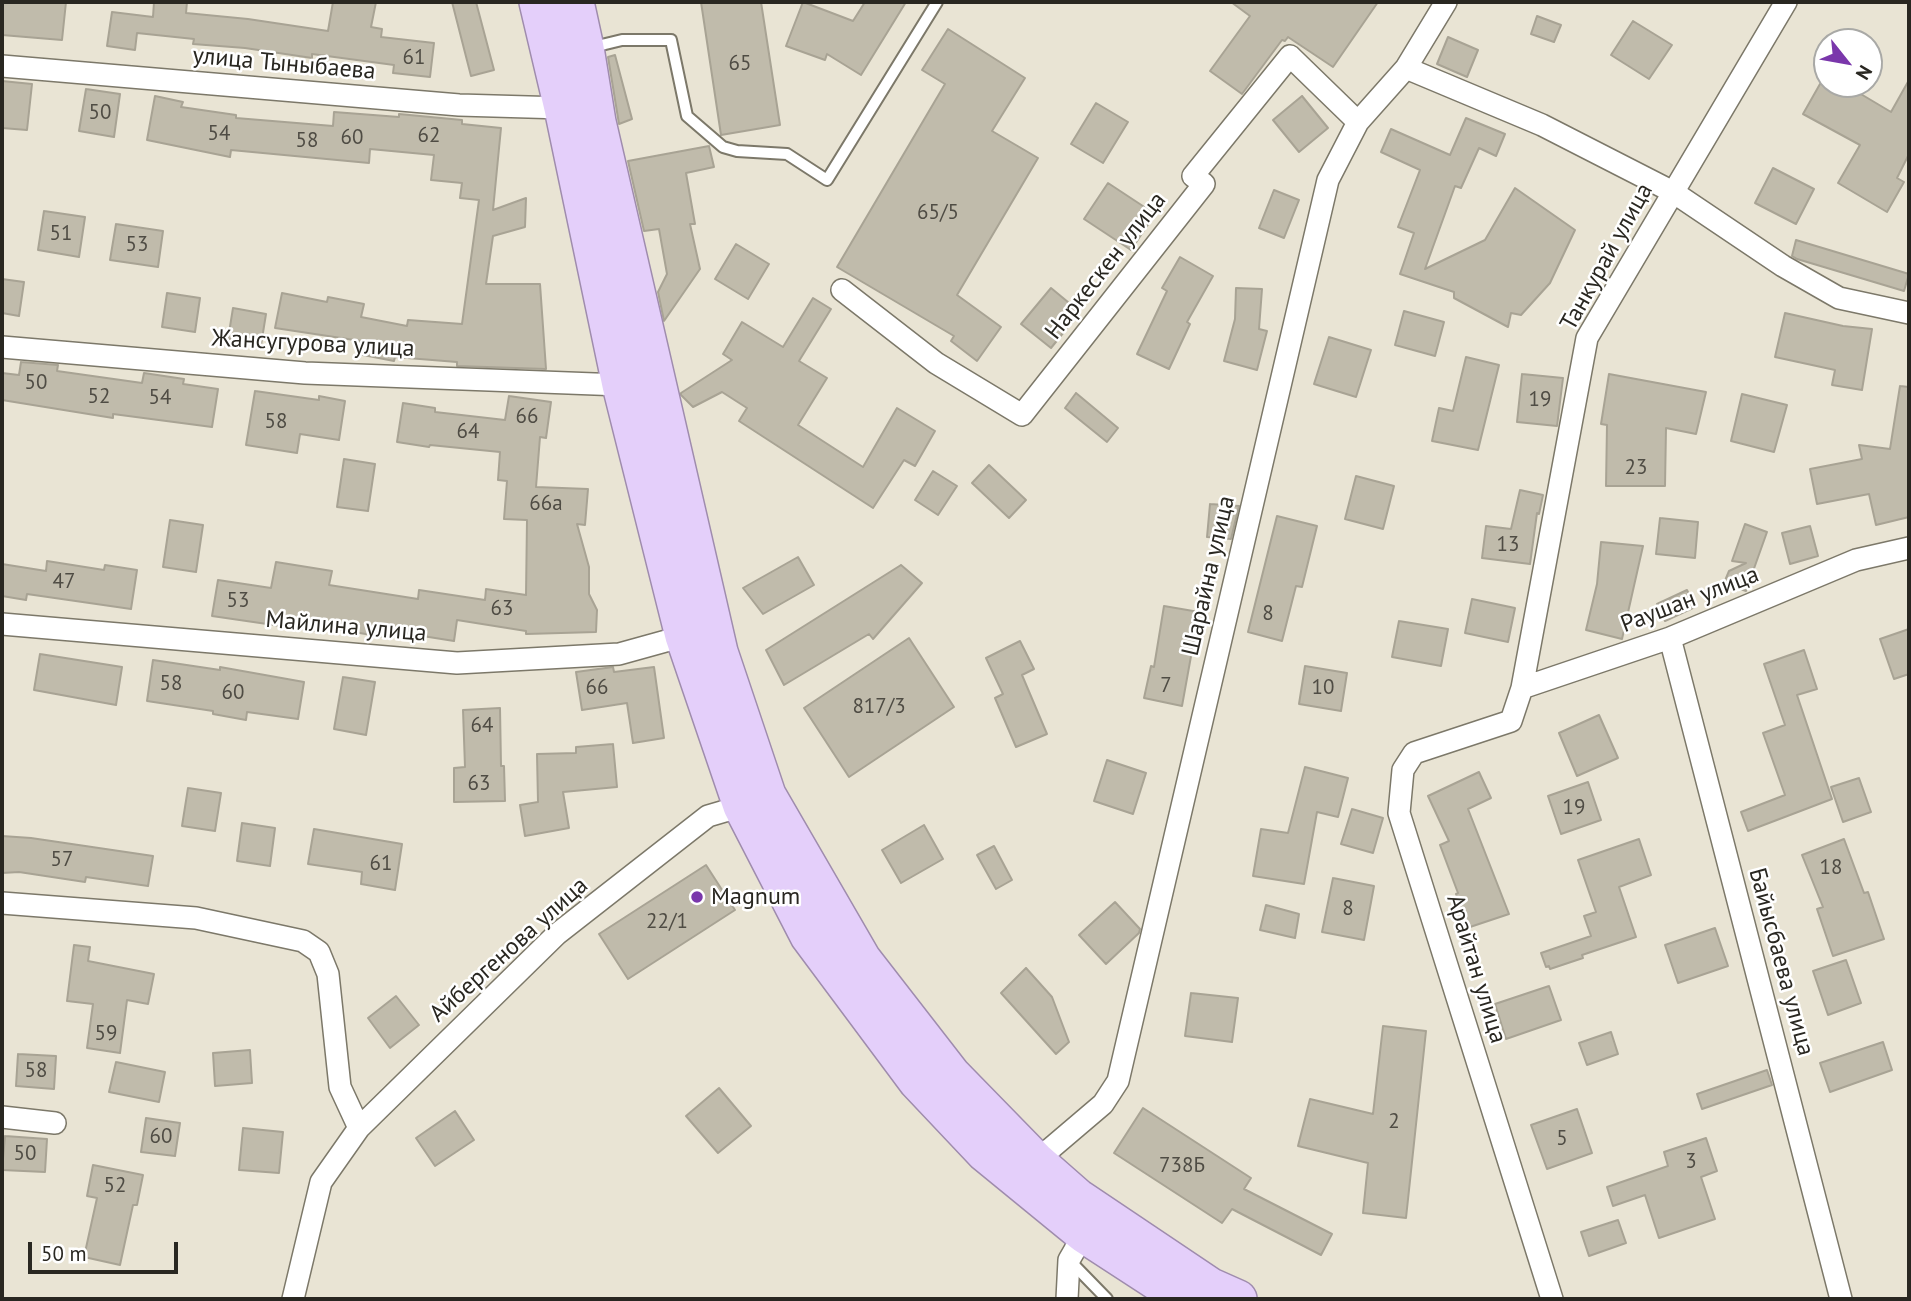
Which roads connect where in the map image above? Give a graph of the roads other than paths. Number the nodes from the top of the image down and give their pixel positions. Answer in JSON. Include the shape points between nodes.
{"nodes":[{"id":1,"x":538,"y":2,"type":"edge"},
{"id":2,"x":575,"y":2,"type":"edge"},
{"id":3,"x":937,"y":2,"type":"edge"},
{"id":4,"x":1446,"y":2,"type":"edge"},
{"id":5,"x":1786,"y":2,"type":"edge"},
{"id":6,"x":585,"y":48,"type":"junction"},
{"id":7,"x":2,"y":66,"type":"edge"},
{"id":8,"x":1406,"y":68,"type":"junction"},
{"id":9,"x":563,"y":108,"type":"junction"},
{"id":10,"x":1358,"y":122,"type":"junction"},
{"id":11,"x":1673,"y":192,"type":"junction"},
{"id":12,"x":842,"y":290,"type":"dead end"},
{"id":13,"x":1909,"y":313,"type":"edge"},
{"id":14,"x":2,"y":347,"type":"edge"},
{"id":15,"x":621,"y":385,"type":"junction"},
{"id":16,"x":1909,"y":548,"type":"edge"},
{"id":17,"x":2,"y":624,"type":"edge"},
{"id":18,"x":684,"y":636,"type":"junction"},
{"id":19,"x":1670,"y":638,"type":"junction"},
{"id":20,"x":1522,"y":688,"type":"junction"},
{"id":21,"x":742,"y":806,"type":"junction"},
{"id":22,"x":2,"y":903,"type":"edge"},
{"id":23,"x":2,"y":1117,"type":"edge"},
{"id":24,"x":55,"y":1123,"type":"dead end"},
{"id":25,"x":359,"y":1128,"type":"junction"},
{"id":26,"x":1036,"y":1160,"type":"junction"},
{"id":27,"x":1076,"y":1247,"type":"junction"},
{"id":28,"x":293,"y":1299,"type":"edge"},
{"id":29,"x":1067,"y":1299,"type":"edge"},
{"id":30,"x":1107,"y":1299,"type":"edge"},
{"id":31,"x":1184,"y":1299,"type":"edge"},
{"id":32,"x":1238,"y":1299,"type":"edge"},
{"id":33,"x":1552,"y":1299,"type":"edge"},
{"id":34,"x":1842,"y":1299,"type":"edge"}],
"edges":[{"from":1,"to":9,"type":"highway"},
{"from":2,"to":6,"type":"highway"},
{"from":3,"to":6,"type":"lane","via":[[827,180],[787,154],[723,147],[687,116],[671,40],[622,40]]},
{"from":4,"to":8,"type":"street","name":"Шарайна улица"},
{"from":5,"to":11,"type":"street","name":"Танкурай улица"},
{"from":6,"to":26,"type":"highway","via":[[597,122],[719,652],[767,795],[862,959],[952,1076]]},
{"from":7,"to":9,"type":"street","name":"улица Тыныбаева","via":[[459,105]]},
{"from":8,"to":10,"type":"street","name":"Шарайна улица"},
{"from":8,"to":11,"type":"street","via":[[1542,124]]},
{"from":9,"to":15,"type":"highway"},
{"from":10,"to":12,"type":"street","name":"Наркескен улица","via":[[1290,56],[1193,176],[1204,184],[1022,415],[936,363]]},
{"from":10,"to":26,"type":"street","name":"Шарайна улица","via":[[1328,180],[1118,1081],[1103,1104]]},
{"from":11,"to":13,"type":"street","via":[[1839,298]]},
{"from":11,"to":20,"type":"street","name":"Танкурай улица","via":[[1587,338]]},
{"from":14,"to":15,"type":"street","name":"Жансугурова улица","via":[[305,373]]},
{"from":15,"to":18,"type":"highway"},
{"from":16,"to":19,"type":"street","name":"Раушан улица","via":[[1856,560]]},
{"from":17,"to":18,"type":"street","name":"Майлина улица","via":[[457,663],[619,654]]},
{"from":18,"to":21,"type":"highway"},
{"from":19,"to":20,"type":"street","name":"Раушан улица"},
{"from":19,"to":34,"type":"street","name":"Байысбаева улица"},
{"from":20,"to":33,"type":"street","name":"Арайтан улица","via":[[1511,721],[1414,754],[1403,770],[1399,813]]},
{"from":21,"to":25,"type":"street","name":"Айбергенова улица","via":[[708,816],[557,934]]},
{"from":21,"to":27,"type":"highway","via":[[809,936],[917,1081]]},
{"from":22,"to":25,"type":"street","via":[[196,918],[303,942],[319,952],[328,974],[340,1087]]},
{"from":23,"to":24,"type":"street"},
{"from":25,"to":28,"type":"street","name":"Айбергенова улица","via":[[321,1182]]},
{"from":26,"to":32,"type":"highway","via":[[1077,1197],[1212,1287]]},
{"from":27,"to":29,"type":"street"},
{"from":27,"to":30,"type":"lane"},
{"from":27,"to":31,"type":"highway"}]}
